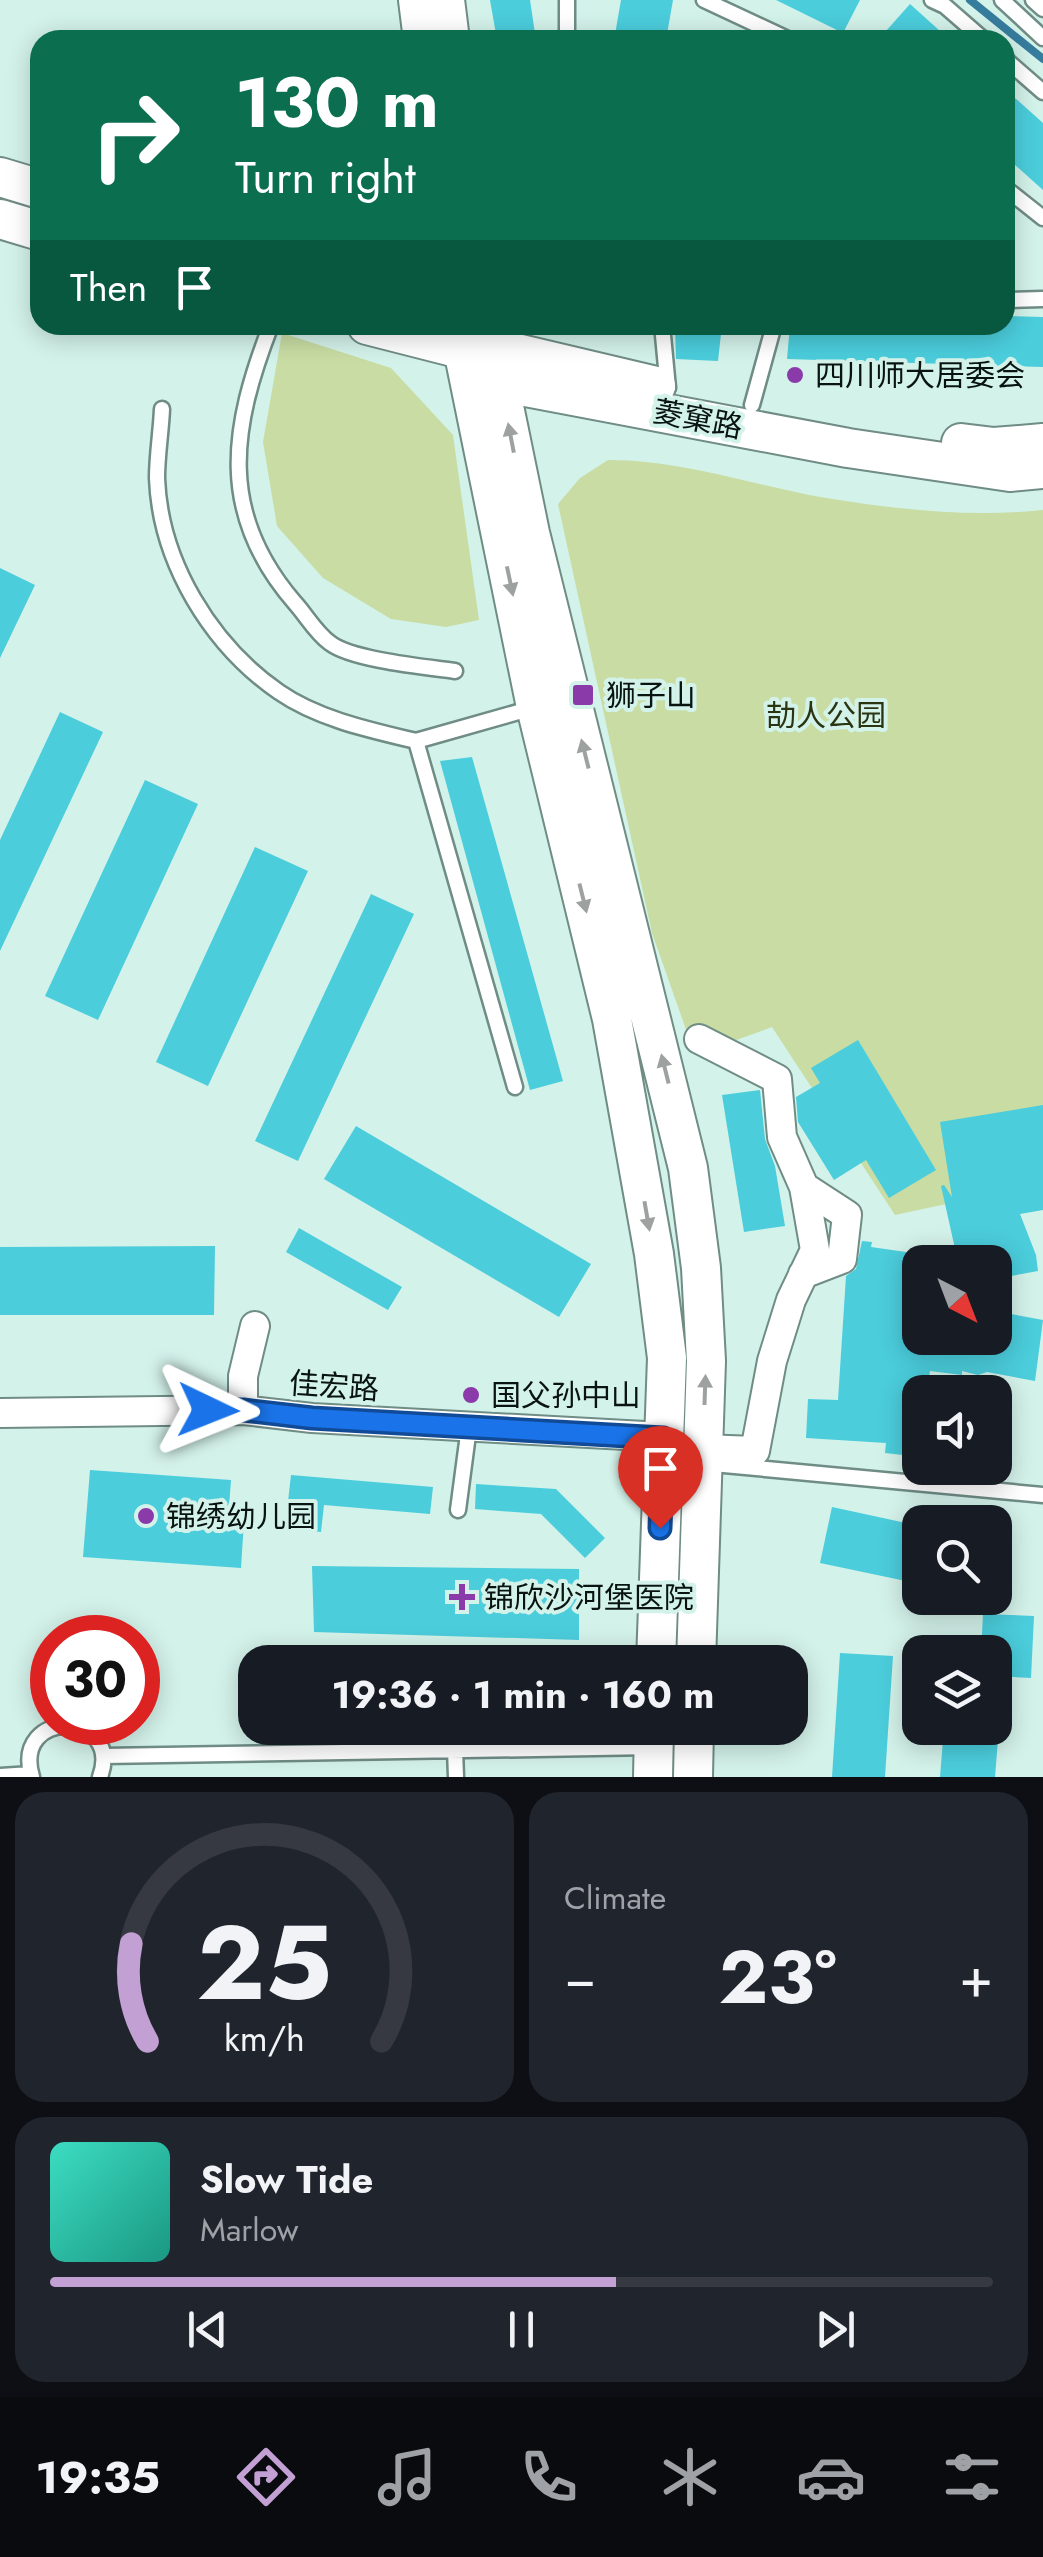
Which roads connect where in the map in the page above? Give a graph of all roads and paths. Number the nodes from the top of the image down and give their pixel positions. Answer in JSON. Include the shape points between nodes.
{"nodes":[{"id":1,"x":418,"y":0,"type":"edge"},
{"id":2,"x":445,"y":0,"type":"edge"},
{"id":3,"x":567,"y":0,"type":"edge"},
{"id":4,"x":704,"y":0,"type":"edge"},
{"id":5,"x":1002,"y":0,"type":"edge"},
{"id":6,"x":1032,"y":0,"type":"edge"},
{"id":7,"x":942,"y":2,"type":"edge"},
{"id":8,"x":1043,"y":9,"type":"edge"},
{"id":9,"x":422,"y":30,"type":"edge"},
{"id":10,"x":449,"y":30,"type":"edge"},
{"id":11,"x":567,"y":30,"type":"edge"},
{"id":12,"x":768,"y":30,"type":"edge"},
{"id":13,"x":973,"y":30,"type":"edge"},
{"id":14,"x":1043,"y":38,"type":"edge"},
{"id":15,"x":1015,"y":68,"type":"edge"},
{"id":16,"x":1043,"y":92,"type":"edge"},
{"id":17,"x":0,"y":177,"type":"edge"},
{"id":18,"x":30,"y":186,"type":"edge"},
{"id":19,"x":1015,"y":196,"type":"edge"},
{"id":20,"x":1043,"y":218,"type":"edge"},
{"id":21,"x":0,"y":219,"type":"edge"},
{"id":22,"x":30,"y":228,"type":"edge"},
{"id":23,"x":1043,"y":298,"type":"edge"},
{"id":24,"x":1015,"y":299,"type":"edge"},
{"id":25,"x":267,"y":335,"type":"edge"},
{"id":26,"x":432,"y":335,"type":"edge"},
{"id":27,"x":663,"y":335,"type":"edge"},
{"id":28,"x":771,"y":335,"type":"edge"},
{"id":29,"x":478,"y":342,"type":"edge"},
{"id":30,"x":668,"y":389,"type":"junction"},
{"id":31,"x":752,"y":405,"type":"junction"},
{"id":32,"x":162,"y":409,"type":"dead end"},
{"id":33,"x":1043,"y":443,"type":"edge"},
{"id":34,"x":1043,"y":469,"type":"edge"},
{"id":35,"x":455,"y":671,"type":"dead end"},
{"id":36,"x":536,"y":707,"type":"junction"},
{"id":37,"x":416,"y":741,"type":"junction"},
{"id":38,"x":699,"y":1039,"type":"dead end"},
{"id":39,"x":514,"y":1087,"type":"dead end"},
{"id":40,"x":256,"y":1326,"type":"dead end"},
{"id":41,"x":243,"y":1410,"type":"junction"},
{"id":42,"x":0,"y":1413,"type":"edge"},
{"id":43,"x":469,"y":1427,"type":"junction"},
{"id":44,"x":662,"y":1449,"type":"junction"},
{"id":45,"x":702,"y":1456,"type":"junction"},
{"id":46,"x":1043,"y":1495,"type":"edge"},
{"id":47,"x":458,"y":1510,"type":"dead end"},
{"id":48,"x":656,"y":1645,"type":"edge"},
{"id":49,"x":696,"y":1645,"type":"edge"},
{"id":50,"x":694,"y":1745,"type":"edge"},
{"id":51,"x":455,"y":1749,"type":"junction"},
{"id":52,"x":654,"y":1750,"type":"edge"},
{"id":53,"x":104,"y":1756,"type":"junction"},
{"id":54,"x":32,"y":1775,"type":"edge"},
{"id":55,"x":0,"y":1776,"type":"edge"},
{"id":56,"x":100,"y":1777,"type":"edge"},
{"id":57,"x":456,"y":1777,"type":"edge"},
{"id":58,"x":693,"y":1777,"type":"edge"}],
"edges":[{"from":1,"to":9,"type":"street"},
{"from":2,"to":10,"type":"street"},
{"from":3,"to":11,"type":"lane"},
{"from":4,"to":12,"type":"lane"},
{"from":5,"to":14,"type":"lane"},
{"from":6,"to":8,"type":"lane"},
{"from":7,"to":13,"type":"lane"},
{"from":15,"to":16,"type":"lane"},
{"from":17,"to":18,"type":"street"},
{"from":19,"to":20,"type":"lane"},
{"from":21,"to":22,"type":"street"},
{"from":23,"to":24,"type":"lane"},
{"from":25,"to":35,"type":"lane","via":[[238,438],[240,495],[250,533],[278,584],[331,645],[391,663]]},
{"from":26,"to":29,"type":"street","name":"菱窠路"},
{"from":27,"to":30,"type":"lane"},
{"from":28,"to":31,"type":"lane"},
{"from":29,"to":30,"type":"street","name":"菱窠路"},
{"from":29,"to":34,"type":"street","name":"菱窠路","via":[[848,448],[1010,472]]},
{"from":29,"to":36,"type":"street","one_way":true},
{"from":45,"to":29,"type":"street","one_way":true,"via":[[702,1268],[688,1168]]},
{"from":30,"to":31,"type":"street","name":"菱窠路"},
{"from":31,"to":33,"type":"street","name":"菱窠路","via":[[916,438],[994,447]]},
{"from":32,"to":37,"type":"lane","via":[[157,479],[166,536],[190,594],[231,652],[280,693],[350,725]]},
{"from":36,"to":37,"type":"lane"},
{"from":36,"to":44,"type":"street","one_way":true,"via":[[612,1018],[654,1254],[667,1358]]},
{"from":37,"to":39,"type":"lane"},
{"from":38,"to":45,"type":"street","via":[[776,1078],[782,1137],[804,1187],[814,1250],[772,1361],[755,1451]]},
{"from":40,"to":41,"type":"street","via":[[243,1376]]},
{"from":41,"to":42,"type":"street","name":"佳宏路"},
{"from":41,"to":43,"type":"street","name":"佳宏路"},
{"from":43,"to":44,"type":"street","name":"佳宏路"},
{"from":43,"to":47,"type":"lane"},
{"from":44,"to":45,"type":"lane"},
{"from":44,"to":48,"type":"street"},
{"from":45,"to":46,"type":"lane"},
{"from":45,"to":49,"type":"street"},
{"from":50,"to":58,"type":"street"},
{"from":51,"to":52,"type":"lane"},
{"from":51,"to":53,"type":"lane"},
{"from":51,"to":57,"type":"lane"},
{"from":53,"to":54,"type":"lane","via":[[82,1728],[58,1726],[31,1750]]},
{"from":53,"to":56,"type":"lane"},
{"from":54,"to":55,"type":"lane"}]}
